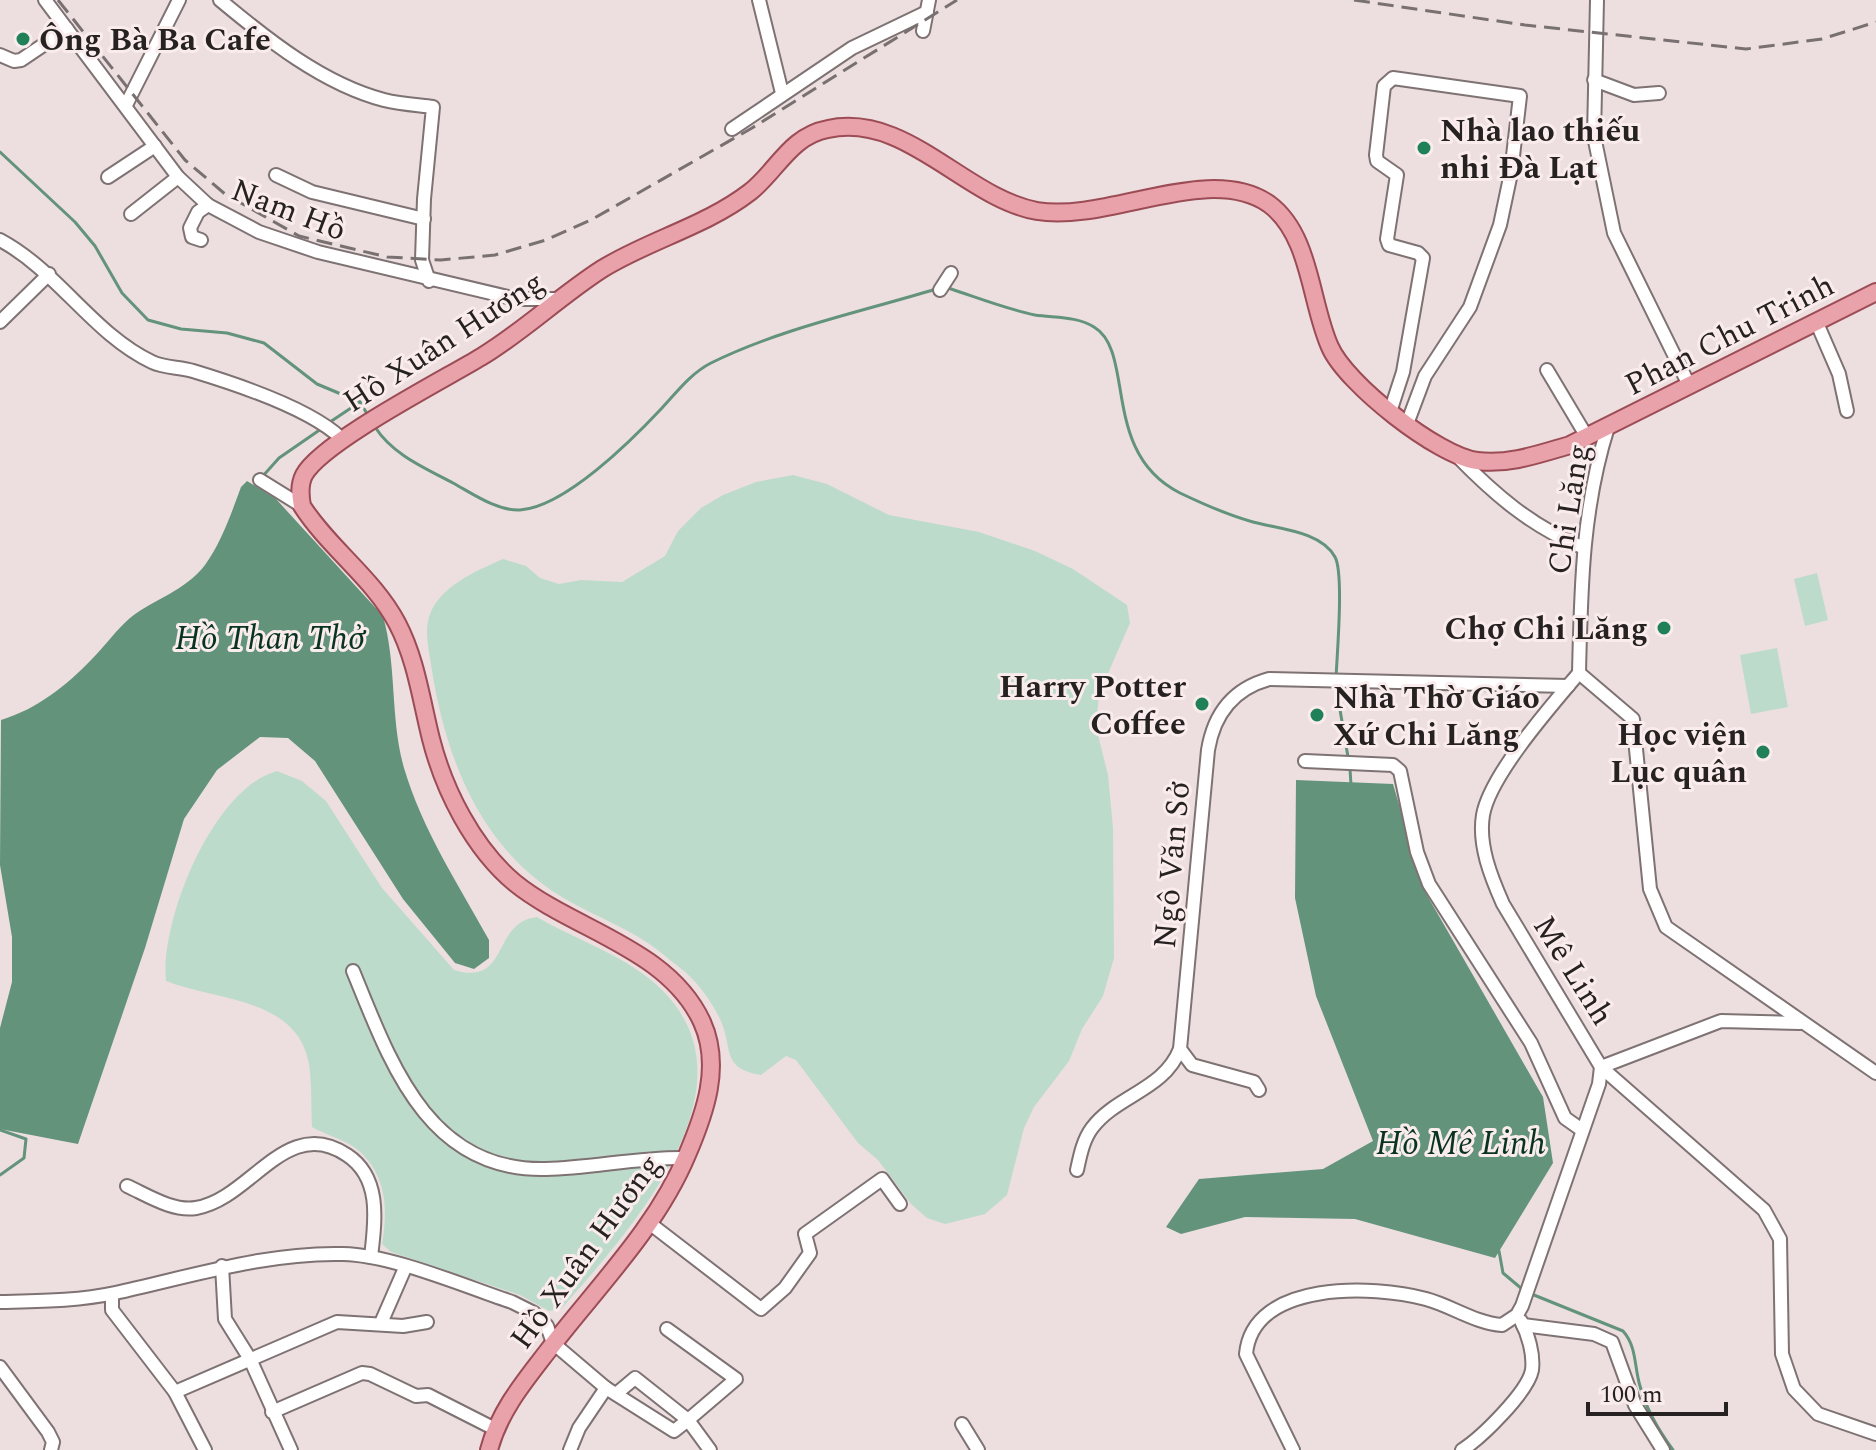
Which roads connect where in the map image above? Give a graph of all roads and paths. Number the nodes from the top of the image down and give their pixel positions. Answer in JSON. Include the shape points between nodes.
{"nodes":[{"id":1,"x":45,"y":0,"type":"edge"},
{"id":2,"x":179,"y":0,"type":"edge"},
{"id":3,"x":220,"y":0,"type":"edge"},
{"id":4,"x":759,"y":0,"type":"edge"},
{"id":5,"x":1597,"y":0,"type":"edge"},
{"id":6,"x":928,"y":6,"type":"edge"},
{"id":7,"x":67,"y":29,"type":"junction"},
{"id":8,"x":923,"y":31,"type":"dead end"},
{"id":9,"x":0,"y":55,"type":"edge"},
{"id":10,"x":1594,"y":80,"type":"junction"},
{"id":11,"x":782,"y":93,"type":"junction"},
{"id":12,"x":1659,"y":93,"type":"dead end"},
{"id":13,"x":126,"y":105,"type":"junction"},
{"id":14,"x":732,"y":129,"type":"dead end"},
{"id":15,"x":155,"y":146,"type":"junction"},
{"id":16,"x":276,"y":175,"type":"dead end"},
{"id":17,"x":108,"y":177,"type":"dead end"},
{"id":18,"x":178,"y":177,"type":"junction"},
{"id":19,"x":208,"y":205,"type":"junction"},
{"id":20,"x":131,"y":214,"type":"dead end"},
{"id":21,"x":424,"y":219,"type":"junction"},
{"id":22,"x":0,"y":240,"type":"edge"},
{"id":23,"x":201,"y":240,"type":"dead end"},
{"id":24,"x":951,"y":273,"type":"dead end"},
{"id":25,"x":49,"y":274,"type":"junction"},
{"id":26,"x":429,"y":281,"type":"junction"},
{"id":27,"x":940,"y":290,"type":"dead end"},
{"id":28,"x":1876,"y":292,"type":"edge"},
{"id":29,"x":562,"y":299,"type":"junction"},
{"id":30,"x":1816,"y":321,"type":"junction"},
{"id":31,"x":0,"y":322,"type":"edge"},
{"id":32,"x":1547,"y":370,"type":"dead end"},
{"id":33,"x":1688,"y":383,"type":"junction"},
{"id":34,"x":1847,"y":411,"type":"dead end"},
{"id":35,"x":1390,"y":412,"type":"junction"},
{"id":36,"x":1407,"y":424,"type":"junction"},
{"id":37,"x":1608,"y":427,"type":"junction"},
{"id":38,"x":346,"y":436,"type":"junction"},
{"id":39,"x":1587,"y":437,"type":"junction"},
{"id":40,"x":1457,"y":456,"type":"junction"},
{"id":41,"x":260,"y":480,"type":"dead end"},
{"id":42,"x":302,"y":506,"type":"junction"},
{"id":43,"x":1582,"y":547,"type":"junction"},
{"id":44,"x":1579,"y":673,"type":"junction"},
{"id":45,"x":1568,"y":686,"type":"junction"},
{"id":46,"x":1305,"y":761,"type":"dead end"},
{"id":47,"x":353,"y":971,"type":"dead end"},
{"id":48,"x":1800,"y":1023,"type":"junction"},
{"id":49,"x":1180,"y":1049,"type":"junction"},
{"id":50,"x":1601,"y":1067,"type":"junction"},
{"id":51,"x":1876,"y":1073,"type":"edge"},
{"id":52,"x":1259,"y":1090,"type":"dead end"},
{"id":53,"x":1582,"y":1130,"type":"junction"},
{"id":54,"x":686,"y":1158,"type":"junction"},
{"id":55,"x":1077,"y":1170,"type":"dead end"},
{"id":56,"x":127,"y":1186,"type":"dead end"},
{"id":57,"x":900,"y":1204,"type":"dead end"},
{"id":58,"x":648,"y":1222,"type":"junction"},
{"id":59,"x":371,"y":1257,"type":"junction"},
{"id":60,"x":222,"y":1266,"type":"junction"},
{"id":61,"x":405,"y":1268,"type":"junction"},
{"id":62,"x":112,"y":1294,"type":"junction"},
{"id":63,"x":0,"y":1302,"type":"edge"},
{"id":64,"x":1521,"y":1315,"type":"junction"},
{"id":65,"x":427,"y":1322,"type":"dead end"},
{"id":66,"x":381,"y":1323,"type":"junction"},
{"id":67,"x":667,"y":1329,"type":"dead end"},
{"id":68,"x":553,"y":1343,"type":"junction"},
{"id":69,"x":250,"y":1359,"type":"junction"},
{"id":70,"x":0,"y":1367,"type":"edge"},
{"id":71,"x":611,"y":1391,"type":"junction"},
{"id":72,"x":175,"y":1392,"type":"junction"},
{"id":73,"x":272,"y":1412,"type":"junction"},
{"id":74,"x":688,"y":1420,"type":"junction"},
{"id":75,"x":962,"y":1424,"type":"dead end"},
{"id":76,"x":495,"y":1429,"type":"junction"},
{"id":77,"x":1876,"y":1434,"type":"edge"},
{"id":78,"x":51,"y":1450,"type":"edge"},
{"id":79,"x":205,"y":1450,"type":"edge"},
{"id":80,"x":291,"y":1450,"type":"edge"},
{"id":81,"x":489,"y":1450,"type":"edge"},
{"id":82,"x":570,"y":1450,"type":"edge"},
{"id":83,"x":710,"y":1450,"type":"edge"},
{"id":84,"x":978,"y":1450,"type":"edge"},
{"id":85,"x":1293,"y":1450,"type":"edge"},
{"id":86,"x":1462,"y":1450,"type":"edge"},
{"id":87,"x":1663,"y":1450,"type":"edge"}],
"edges":[{"from":1,"to":7,"type":"street","name":"Nam Hồ"},
{"from":2,"to":13,"type":"street"},
{"from":3,"to":21,"type":"street","via":[[315,70],[385,100],[433,107]]},
{"from":4,"to":11,"type":"street"},
{"from":5,"to":10,"type":"street"},
{"from":6,"to":8,"type":"street"},
{"from":6,"to":11,"type":"street"},
{"from":7,"to":9,"type":"street","via":[[21,60]]},
{"from":7,"to":13,"type":"street","name":"Nam Hồ"},
{"from":10,"to":12,"type":"street","via":[[1634,95]]},
{"from":10,"to":33,"type":"street","via":[[1594,136],[1614,233]]},
{"from":11,"to":14,"type":"street"},
{"from":13,"to":15,"type":"street","name":"Nam Hồ"},
{"from":15,"to":17,"type":"street"},
{"from":15,"to":18,"type":"street","name":"Nam Hồ"},
{"from":16,"to":21,"type":"street","via":[[312,192]]},
{"from":18,"to":19,"type":"street","name":"Nam Hồ"},
{"from":18,"to":20,"type":"street"},
{"from":19,"to":23,"type":"street","via":[[190,228],[192,237]]},
{"from":19,"to":26,"type":"street","name":"Nam Hồ","via":[[288,242]]},
{"from":21,"to":26,"type":"street","via":[[422,260]]},
{"from":22,"to":25,"type":"street"},
{"from":24,"to":27,"type":"street"},
{"from":25,"to":31,"type":"street"},
{"from":25,"to":38,"type":"street","via":[[120,341],[154,363],[194,372],[313,417]]},
{"from":26,"to":29,"type":"street","name":"Nam Hồ","via":[[516,299]]},
{"from":28,"to":30,"type":"main road","name":"Phan Chu Trinh"},
{"from":29,"to":35,"type":"main road","name":"Hồ Xuân Hương","via":[[604,268],[751,191],[808,135],[857,127],[887,133],[1017,206],[1042,212],[1091,211],[1206,190],[1232,189],[1260,199],[1286,220],[1297,242],[1331,351],[1357,384]]},
{"from":29,"to":38,"type":"main road","name":"Hồ Xuân Hương","via":[[511,339]]},
{"from":30,"to":33,"type":"main road","name":"Phan Chu Trinh"},
{"from":30,"to":34,"type":"street","via":[[1839,374]]},
{"from":32,"to":39,"type":"street"},
{"from":33,"to":37,"type":"main road","name":"Phan Chu Trinh"},
{"from":35,"to":36,"type":"main road","name":"Hồ Xuân Hương"},
{"from":35,"to":36,"type":"street","via":[[1403,372],[1423,258],[1389,245],[1387,239],[1397,175],[1376,155],[1384,86],[1393,78],[1520,96],[1500,225],[1470,307],[1425,376]]},
{"from":36,"to":40,"type":"main road","name":"Hồ Xuân Hương"},
{"from":37,"to":39,"type":"main road","name":"Hồ Xuân Hương"},
{"from":37,"to":43,"type":"street","name":"Chi Lăng"},
{"from":38,"to":42,"type":"main road","name":"Hồ Xuân Hương","via":[[302,478]]},
{"from":39,"to":40,"type":"main road","name":"Hồ Xuân Hương","via":[[1503,462]]},
{"from":40,"to":43,"type":"street","via":[[1540,527]]},
{"from":41,"to":42,"type":"street"},
{"from":42,"to":54,"type":"main road","name":"Hồ Xuân Hương","via":[[395,619],[415,665],[432,742],[452,796],[485,852],[514,882],[659,971],[701,1020],[712,1066]]},
{"from":43,"to":44,"type":"street","name":"Chi Lăng"},
{"from":44,"to":45,"type":"street","name":"Mê Linh"},
{"from":44,"to":48,"type":"street","via":[[1633,719],[1650,889],[1659,916],[1675,936]]},
{"from":45,"to":49,"type":"street","name":"Ngô Văn Sở","via":[[1321,679],[1258,682],[1230,700],[1211,734]]},
{"from":45,"to":50,"type":"street","name":"Mê Linh","via":[[1501,776],[1485,806],[1482,831],[1491,877],[1503,904]]},
{"from":46,"to":53,"type":"street","via":[[1393,765],[1400,771],[1429,884],[1531,1043],[1565,1118]]},
{"from":47,"to":54,"type":"street","via":[[391,1065],[417,1107],[471,1150],[508,1165],[546,1169],[645,1157]]},
{"from":48,"to":50,"type":"street","via":[[1721,1021]]},
{"from":48,"to":51,"type":"street"},
{"from":49,"to":52,"type":"street","via":[[1192,1065],[1254,1082]]},
{"from":49,"to":55,"type":"street","via":[[1161,1078],[1093,1127]]},
{"from":50,"to":53,"type":"street","name":"Mê Linh"},
{"from":50,"to":77,"type":"street","via":[[1764,1210],[1780,1239],[1782,1354],[1794,1389],[1818,1414]]},
{"from":53,"to":64,"type":"street","name":"Mê Linh"},
{"from":54,"to":58,"type":"main road","name":"Hồ Xuân Hương"},
{"from":56,"to":59,"type":"street","via":[[194,1209],[219,1198],[294,1146],[316,1143],[337,1149],[351,1157],[372,1189]]},
{"from":57,"to":58,"type":"street","via":[[882,1179],[826,1216],[805,1234],[810,1253],[785,1288],[761,1309]]},
{"from":58,"to":68,"type":"main road","name":"Hồ Xuân Hương"},
{"from":59,"to":60,"type":"street","via":[[341,1253]]},
{"from":59,"to":61,"type":"street"},
{"from":60,"to":62,"type":"street"},
{"from":60,"to":69,"type":"street","via":[[225,1319]]},
{"from":61,"to":66,"type":"street"},
{"from":61,"to":68,"type":"street","via":[[534,1313],[547,1326]]},
{"from":62,"to":63,"type":"street"},
{"from":62,"to":72,"type":"street","via":[[112,1310]]},
{"from":64,"to":85,"type":"street","via":[[1502,1325],[1491,1324],[1429,1299],[1354,1290],[1280,1307],[1255,1327],[1246,1354]]},
{"from":64,"to":86,"type":"street","name":"Mê Linh","via":[[1532,1368],[1526,1384]]},
{"from":64,"to":87,"type":"street","via":[[1612,1342],[1635,1405]]},
{"from":65,"to":66,"type":"street"},
{"from":66,"to":69,"type":"street","via":[[337,1322]]},
{"from":67,"to":74,"type":"street","via":[[736,1379]]},
{"from":68,"to":71,"type":"street"},
{"from":68,"to":76,"type":"main road","name":"Hồ Xuân Hương"},
{"from":69,"to":72,"type":"street"},
{"from":69,"to":73,"type":"street"},
{"from":70,"to":78,"type":"street","via":[[48,1432]]},
{"from":71,"to":74,"type":"street","via":[[674,1431]]},
{"from":71,"to":74,"type":"street","via":[[635,1378]]},
{"from":71,"to":82,"type":"street","via":[[579,1428]]},
{"from":72,"to":79,"type":"street"},
{"from":73,"to":76,"type":"street","via":[[362,1373],[416,1396],[428,1395]]},
{"from":73,"to":80,"type":"street"},
{"from":74,"to":83,"type":"street"},
{"from":75,"to":84,"type":"street"},
{"from":76,"to":81,"type":"main road","name":"Hồ Xuân Hương"}]}
